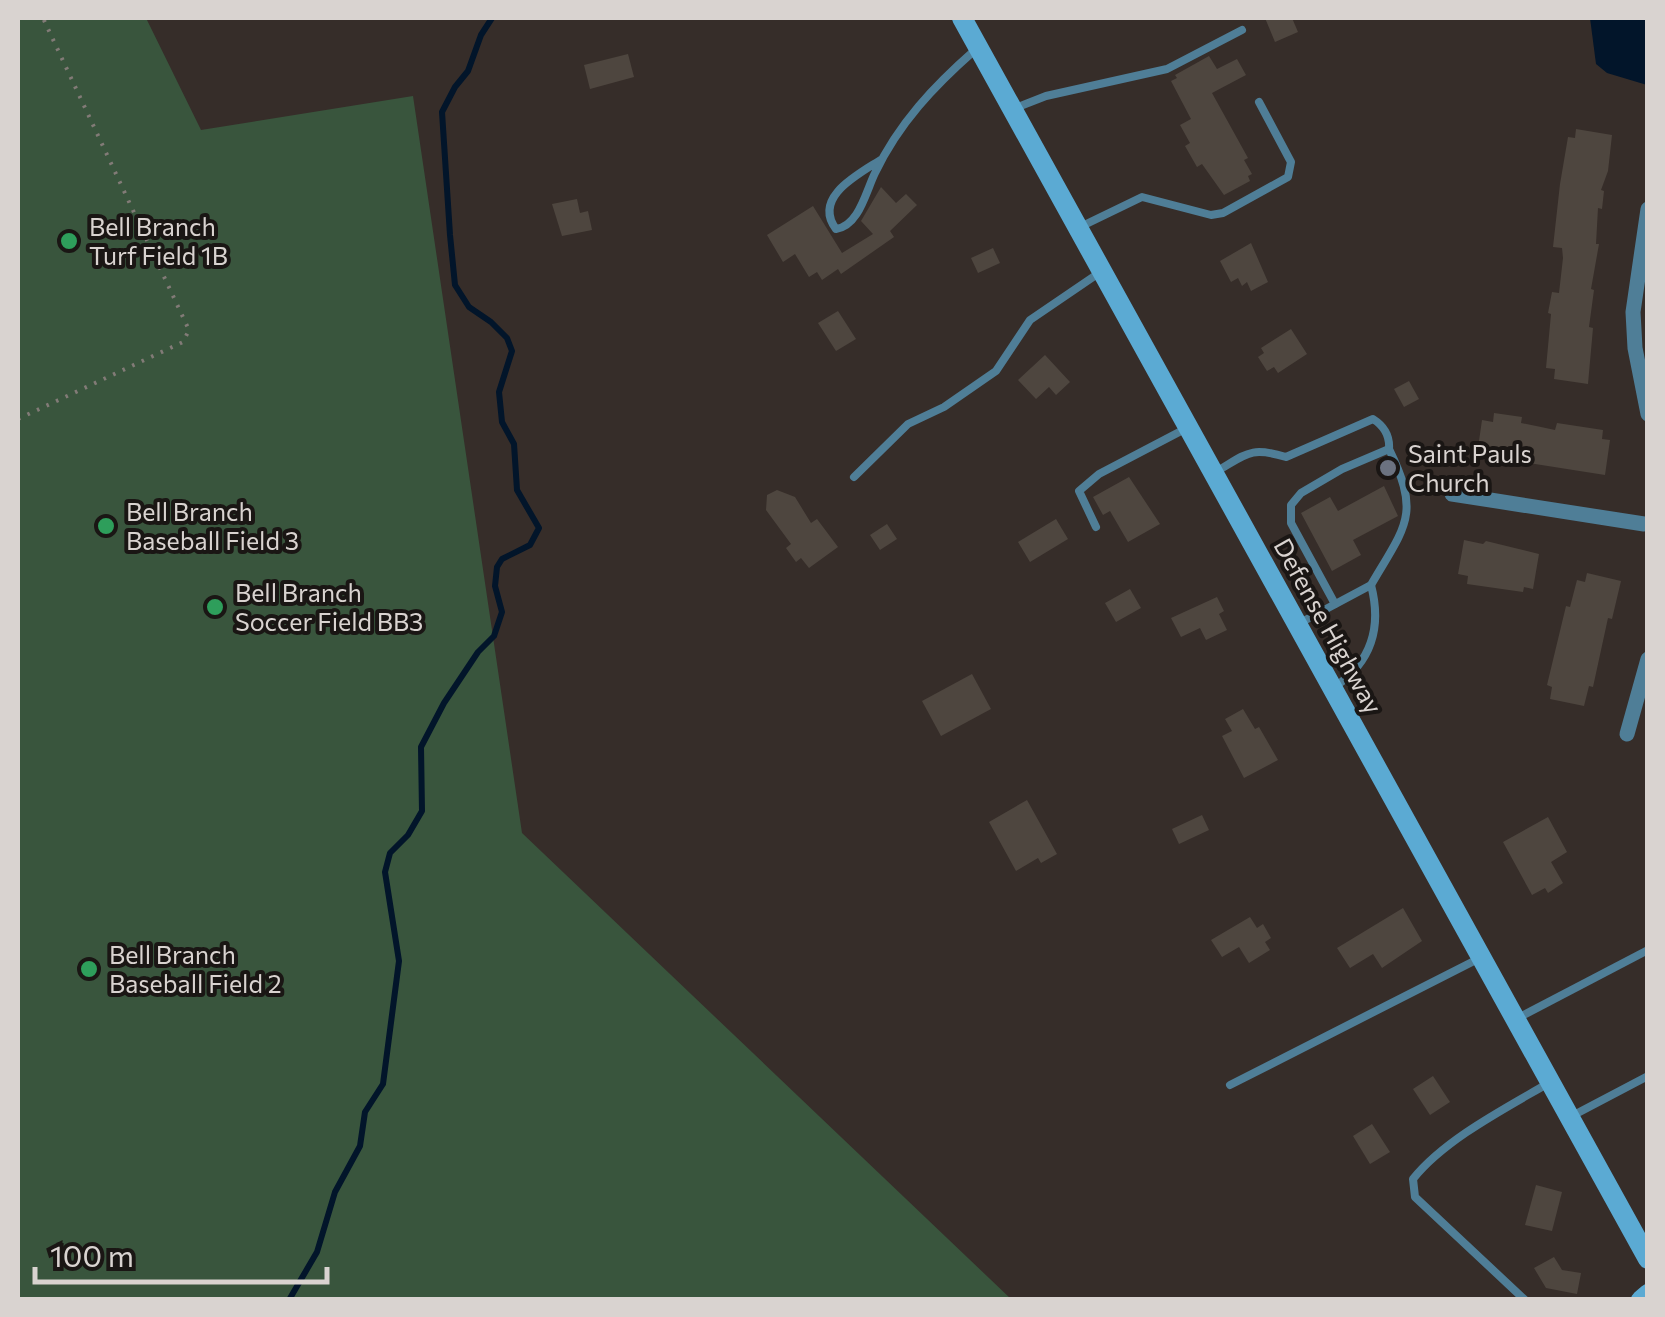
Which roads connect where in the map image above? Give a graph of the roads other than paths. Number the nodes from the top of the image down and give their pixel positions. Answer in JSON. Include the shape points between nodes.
{"nodes":[{"id":1,"x":962,"y":18,"type":"edge"},
{"id":2,"x":1242,"y":30,"type":"dead end"},
{"id":3,"x":979,"y":47,"type":"junction"},
{"id":4,"x":1259,"y":102,"type":"dead end"},
{"id":5,"x":1013,"y":109,"type":"junction"},
{"id":6,"x":882,"y":159,"type":"junction"},
{"id":7,"x":1648,"y":208,"type":"edge"},
{"id":8,"x":1079,"y":228,"type":"junction"},
{"id":9,"x":1102,"y":270,"type":"junction"},
{"id":10,"x":1648,"y":414,"type":"edge"},
{"id":11,"x":1189,"y":426,"type":"junction"},
{"id":12,"x":1389,"y":449,"type":"junction"},
{"id":13,"x":1214,"y":473,"type":"junction"},
{"id":14,"x":854,"y":477,"type":"dead end"},
{"id":15,"x":1452,"y":494,"type":"dead end"},
{"id":16,"x":1646,"y":519,"type":"edge"},
{"id":17,"x":1096,"y":527,"type":"dead end"},
{"id":18,"x":1648,"y":542,"type":"edge"},
{"id":19,"x":1371,"y":585,"type":"junction"},
{"id":20,"x":1334,"y":604,"type":"junction"},
{"id":21,"x":1298,"y":624,"type":"junction"},
{"id":22,"x":1648,"y":659,"type":"edge"},
{"id":23,"x":1333,"y":688,"type":"junction"},
{"id":24,"x":1627,"y":734,"type":"dead end"},
{"id":25,"x":1648,"y":950,"type":"edge"},
{"id":26,"x":1482,"y":957,"type":"junction"},
{"id":27,"x":1516,"y":1019,"type":"junction"},
{"id":28,"x":1648,"y":1076,"type":"edge"},
{"id":29,"x":1550,"y":1082,"type":"junction"},
{"id":30,"x":1230,"y":1085,"type":"dead end"},
{"id":31,"x":1570,"y":1117,"type":"junction"},
{"id":32,"x":1648,"y":1259,"type":"edge"},
{"id":33,"x":1648,"y":1294,"type":"edge"},
{"id":34,"x":1525,"y":1300,"type":"edge"},
{"id":35,"x":1641,"y":1300,"type":"edge"}],
"edges":[{"from":1,"to":3,"type":"main road","name":"Defense Highway"},
{"from":2,"to":5,"type":"lane","via":[[1167,68]]},
{"from":3,"to":5,"type":"main road","name":"Defense Highway"},
{"from":3,"to":6,"type":"lane","via":[[904,120]]},
{"from":4,"to":8,"type":"lane","via":[[1291,162],[1288,178],[1223,213],[1142,197]]},
{"from":5,"to":8,"type":"main road","name":"Defense Highway"},
{"from":6,"to":6,"type":"lane","via":[[854,219],[836,229],[829,207],[834,196]]},
{"from":7,"to":10,"type":"street","via":[[1634,312]]},
{"from":8,"to":9,"type":"main road","name":"Defense Highway"},
{"from":9,"to":11,"type":"main road","name":"Defense Highway"},
{"from":9,"to":14,"type":"lane","via":[[1030,320],[996,371],[908,424]]},
{"from":11,"to":13,"type":"main road","name":"Defense Highway"},
{"from":11,"to":17,"type":"lane","via":[[1079,491]]},
{"from":12,"to":13,"type":"lane","via":[[1382,424],[1372,419],[1286,458],[1252,451]]},
{"from":12,"to":19,"type":"lane","via":[[1405,483],[1407,516]]},
{"from":12,"to":20,"type":"lane","via":[[1342,469],[1291,504],[1291,524]]},
{"from":13,"to":21,"type":"main road","name":"Defense Highway"},
{"from":15,"to":16,"type":"street"},
{"from":16,"to":18,"type":"street"},
{"from":19,"to":20,"type":"lane"},
{"from":19,"to":23,"type":"lane","via":[[1377,625],[1368,654]]},
{"from":20,"to":21,"type":"lane"},
{"from":21,"to":23,"type":"main road","name":"Defense Highway"},
{"from":22,"to":24,"type":"street"},
{"from":23,"to":26,"type":"main road","name":"Defense Highway"},
{"from":25,"to":27,"type":"lane"},
{"from":26,"to":27,"type":"main road","name":"Defense Highway"},
{"from":26,"to":30,"type":"lane"},
{"from":27,"to":29,"type":"main road","name":"Defense Highway"},
{"from":28,"to":31,"type":"lane"},
{"from":29,"to":31,"type":"main road","name":"Defense Highway"},
{"from":29,"to":34,"type":"lane","via":[[1424,1164],[1413,1179],[1415,1197]]},
{"from":31,"to":32,"type":"main road","name":"Defense Highway"},
{"from":33,"to":35,"type":"main road"}]}
